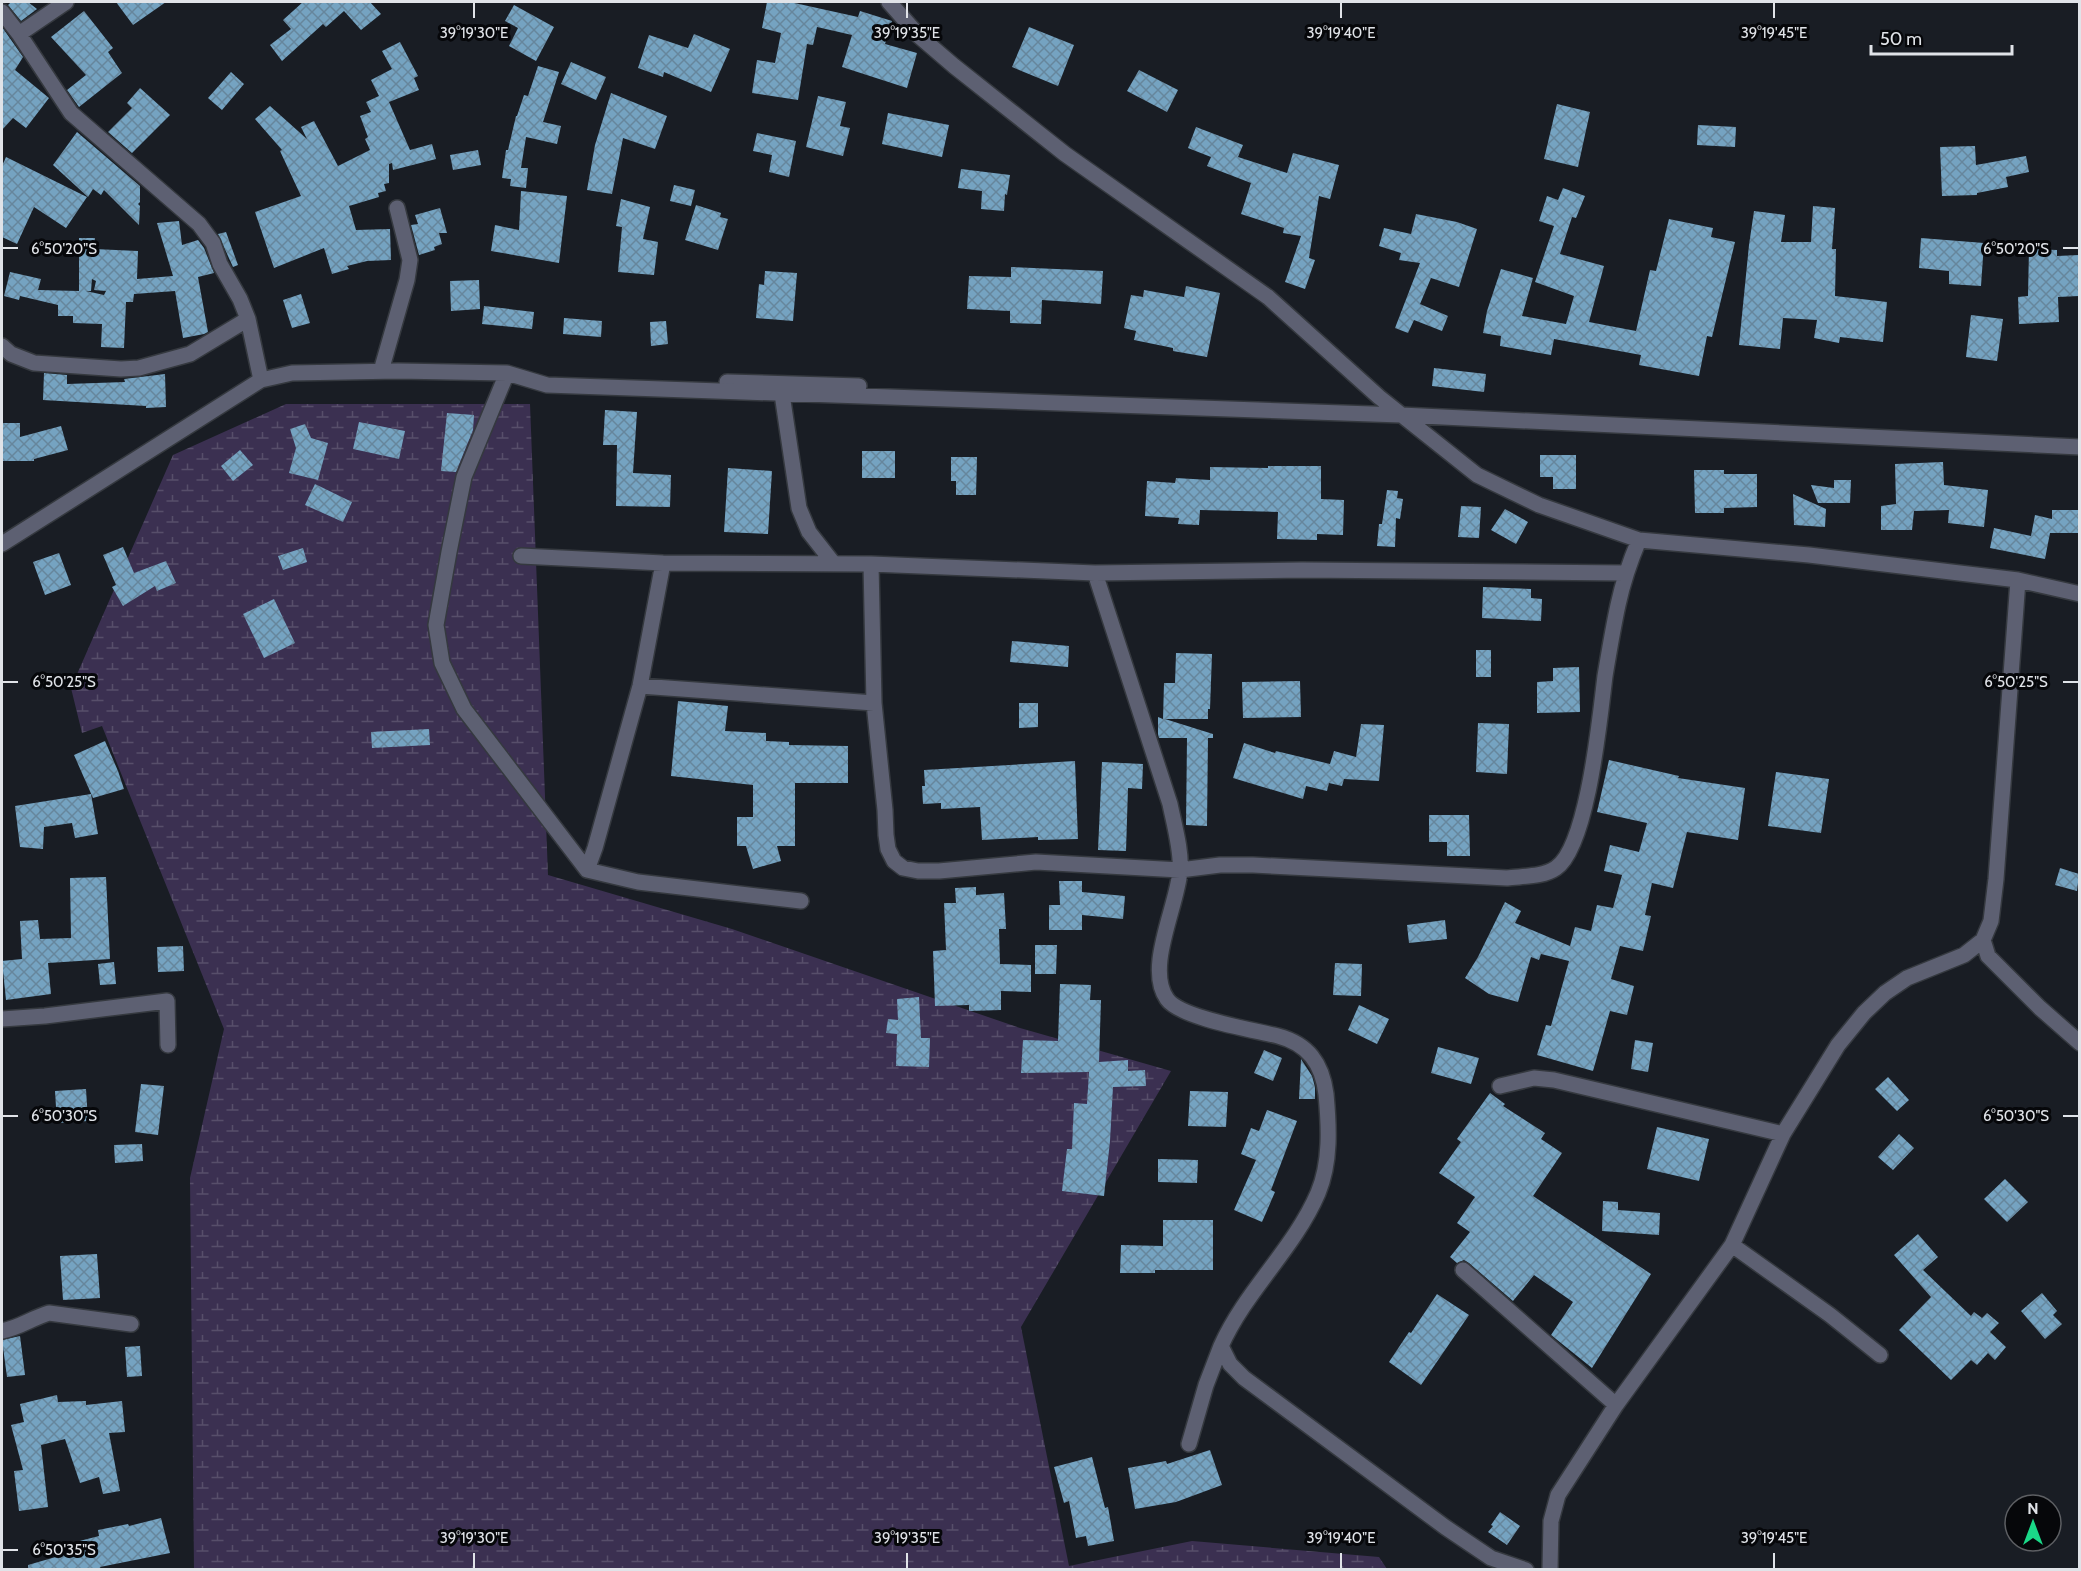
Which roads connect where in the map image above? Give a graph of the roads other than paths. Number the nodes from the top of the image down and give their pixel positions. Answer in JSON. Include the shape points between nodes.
{"nodes":[{"id":1,"x":66,"y":2,"type":"edge"},
{"id":2,"x":889,"y":2,"type":"edge"},
{"id":3,"x":2,"y":12,"type":"edge"},
{"id":4,"x":19,"y":34,"type":"junction"},
{"id":5,"x":397,"y":208,"type":"dead end"},
{"id":6,"x":248,"y":319,"type":"junction"},
{"id":7,"x":2,"y":346,"type":"edge"},
{"id":8,"x":381,"y":371,"type":"junction"},
{"id":9,"x":507,"y":373,"type":"junction"},
{"id":10,"x":261,"y":380,"type":"junction"},
{"id":11,"x":547,"y":385,"type":"junction"},
{"id":12,"x":782,"y":394,"type":"junction"},
{"id":13,"x":928,"y":399,"type":"junction"},
{"id":14,"x":1401,"y":416,"type":"junction"},
{"id":15,"x":2079,"y":447,"type":"edge"},
{"id":16,"x":1639,"y":540,"type":"junction"},
{"id":17,"x":2,"y":544,"type":"edge"},
{"id":18,"x":521,"y":556,"type":"dead end"},
{"id":19,"x":663,"y":563,"type":"junction"},
{"id":20,"x":834,"y":564,"type":"junction"},
{"id":21,"x":871,"y":564,"type":"junction"},
{"id":22,"x":1095,"y":573,"type":"junction"},
{"id":23,"x":1625,"y":573,"type":"junction"},
{"id":24,"x":2018,"y":580,"type":"junction"},
{"id":25,"x":2079,"y":594,"type":"edge"},
{"id":26,"x":640,"y":686,"type":"junction"},
{"id":27,"x":874,"y":703,"type":"junction"},
{"id":28,"x":586,"y":870,"type":"junction"},
{"id":29,"x":1180,"y":870,"type":"junction"},
{"id":30,"x":801,"y":901,"type":"dead end"},
{"id":31,"x":1983,"y":940,"type":"junction"},
{"id":32,"x":2,"y":1019,"type":"edge"},
{"id":33,"x":2079,"y":1043,"type":"edge"},
{"id":34,"x":168,"y":1045,"type":"dead end"},
{"id":35,"x":1500,"y":1086,"type":"dead end"},
{"id":36,"x":1783,"y":1134,"type":"junction"},
{"id":37,"x":1732,"y":1245,"type":"junction"},
{"id":38,"x":1463,"y":1270,"type":"dead end"},
{"id":39,"x":131,"y":1324,"type":"dead end"},
{"id":40,"x":2,"y":1331,"type":"edge"},
{"id":41,"x":1221,"y":1346,"type":"junction"},
{"id":42,"x":1880,"y":1355,"type":"dead end"},
{"id":43,"x":1616,"y":1405,"type":"junction"},
{"id":44,"x":1189,"y":1444,"type":"dead end"},
{"id":45,"x":1526,"y":1569,"type":"edge"},
{"id":46,"x":1550,"y":1569,"type":"edge"}],
"edges":[{"from":1,"to":4,"type":"street"},
{"from":2,"to":14,"type":"street","via":[[919,36],[1065,154],[1268,297]]},
{"from":3,"to":4,"type":"street"},
{"from":4,"to":6,"type":"street","via":[[72,113],[199,224],[213,243]]},
{"from":5,"to":8,"type":"street","via":[[410,260]]},
{"from":6,"to":7,"type":"street","via":[[190,354],[139,368],[34,363]]},
{"from":6,"to":10,"type":"street"},
{"from":8,"to":9,"type":"street"},
{"from":8,"to":10,"type":"street","via":[[292,373]]},
{"from":9,"to":11,"type":"street"},
{"from":9,"to":28,"type":"street","via":[[462,488],[436,625],[442,663],[464,709]]},
{"from":10,"to":17,"type":"street"},
{"from":11,"to":12,"type":"street"},
{"from":11,"to":13,"type":"street","via":[[559,375],[911,388]]},
{"from":12,"to":13,"type":"street"},
{"from":12,"to":20,"type":"street","via":[[799,508],[809,532]]},
{"from":13,"to":14,"type":"street"},
{"from":14,"to":15,"type":"street"},
{"from":14,"to":16,"type":"street","via":[[1477,475],[1539,505]]},
{"from":16,"to":23,"type":"street"},
{"from":16,"to":24,"type":"street"},
{"from":18,"to":19,"type":"street"},
{"from":19,"to":20,"type":"street"},
{"from":19,"to":26,"type":"street"},
{"from":20,"to":21,"type":"street"},
{"from":21,"to":22,"type":"street"},
{"from":21,"to":27,"type":"street"},
{"from":22,"to":23,"type":"street"},
{"from":22,"to":29,"type":"street","via":[[1170,804]]},
{"from":23,"to":29,"type":"street","via":[[1589,789],[1572,845],[1556,868],[1508,878],[1253,865]]},
{"from":24,"to":25,"type":"street"},
{"from":24,"to":31,"type":"street","via":[[1996,879],[1991,921]]},
{"from":26,"to":27,"type":"street"},
{"from":26,"to":28,"type":"street"},
{"from":27,"to":29,"type":"street","via":[[887,842],[894,861],[903,868],[918,872],[1036,862]]},
{"from":28,"to":30,"type":"street","via":[[638,882]]},
{"from":29,"to":41,"type":"street","via":[[1159,966],[1161,986],[1168,1000],[1183,1012],[1290,1039],[1308,1050],[1325,1088],[1329,1125],[1319,1191],[1297,1231],[1232,1322]]},
{"from":31,"to":33,"type":"street","via":[[1989,956]]},
{"from":31,"to":36,"type":"street","via":[[1964,955],[1907,978],[1864,1013],[1838,1045]]},
{"from":32,"to":34,"type":"street","via":[[167,1001]]},
{"from":35,"to":36,"type":"street","via":[[1534,1078],[1554,1080]]},
{"from":36,"to":37,"type":"street"},
{"from":37,"to":42,"type":"street"},
{"from":37,"to":43,"type":"street"},
{"from":38,"to":43,"type":"street"},
{"from":39,"to":40,"type":"street","via":[[49,1313]]},
{"from":41,"to":44,"type":"street"},
{"from":41,"to":45,"type":"street","via":[[1230,1364],[1244,1378],[1445,1527],[1491,1558]]},
{"from":43,"to":46,"type":"street","via":[[1558,1495],[1551,1521]]}]}
